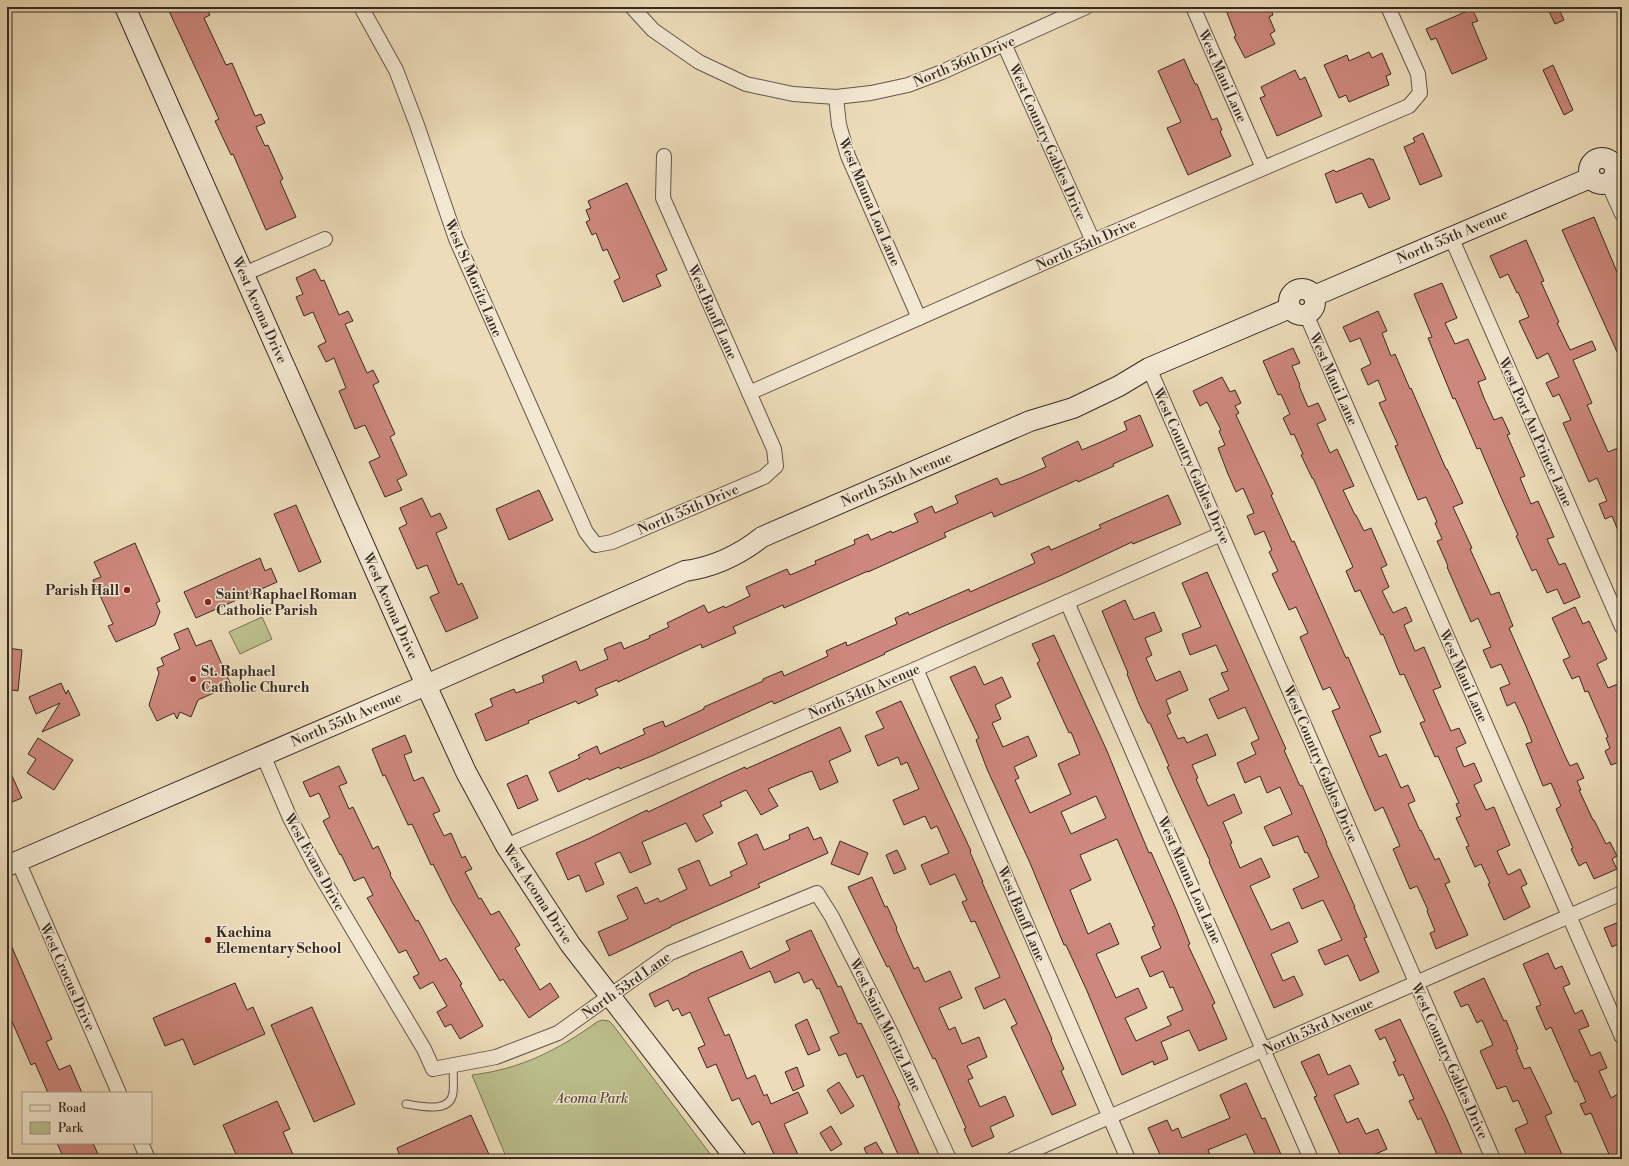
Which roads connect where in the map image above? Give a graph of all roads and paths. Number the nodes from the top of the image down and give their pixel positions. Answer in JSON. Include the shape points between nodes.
{"nodes":[{"id":1,"x":125,"y":7,"type":"edge"},
{"id":2,"x":361,"y":7,"type":"edge"},
{"id":3,"x":632,"y":7,"type":"edge"},
{"id":4,"x":1086,"y":7,"type":"edge"},
{"id":5,"x":1193,"y":7,"type":"edge"},
{"id":6,"x":1388,"y":7,"type":"edge"},
{"id":7,"x":1004,"y":44,"type":"junction"},
{"id":8,"x":836,"y":97,"type":"junction"},
{"id":9,"x":664,"y":156,"type":"dead end"},
{"id":10,"x":1263,"y":168,"type":"junction"},
{"id":11,"x":1615,"y":171,"type":"edge"},
{"id":12,"x":1622,"y":214,"type":"edge"},
{"id":13,"x":1451,"y":237,"type":"junction"},
{"id":14,"x":326,"y":239,"type":"dead end"},
{"id":15,"x":1093,"y":241,"type":"junction"},
{"id":16,"x":244,"y":274,"type":"junction"},
{"id":17,"x":1298,"y":311,"type":"junction"},
{"id":18,"x":919,"y":318,"type":"junction"},
{"id":19,"x":1149,"y":368,"type":"junction"},
{"id":20,"x":749,"y":393,"type":"junction"},
{"id":21,"x":776,"y":466,"type":"joint"},
{"id":22,"x":1221,"y":534,"type":"junction"},
{"id":23,"x":596,"y":545,"type":"joint"},
{"id":24,"x":1067,"y":602,"type":"junction"},
{"id":25,"x":1622,"y":627,"type":"edge"},
{"id":26,"x":916,"y":669,"type":"junction"},
{"id":27,"x":426,"y":685,"type":"junction"},
{"id":28,"x":263,"y":755,"type":"junction"},
{"id":29,"x":506,"y":846,"type":"junction"},
{"id":30,"x":12,"y":864,"type":"edge"},
{"id":31,"x":817,"y":893,"type":"joint"},
{"id":32,"x":1622,"y":893,"type":"edge"},
{"id":33,"x":1569,"y":916,"type":"junction"},
{"id":34,"x":1415,"y":983,"type":"junction"},
{"id":35,"x":610,"y":996,"type":"junction"},
{"id":36,"x":1622,"y":1037,"type":"edge"},
{"id":37,"x":1264,"y":1049,"type":"junction"},
{"id":38,"x":453,"y":1064,"type":"junction"},
{"id":39,"x":433,"y":1069,"type":"joint"},
{"id":40,"x":119,"y":1092,"type":"edge"},
{"id":41,"x":406,"y":1104,"type":"dead end"},
{"id":42,"x":1110,"y":1117,"type":"junction"},
{"id":43,"x":141,"y":1144,"type":"edge"},
{"id":44,"x":148,"y":1159,"type":"edge"},
{"id":45,"x":736,"y":1159,"type":"edge"},
{"id":46,"x":949,"y":1159,"type":"edge"},
{"id":47,"x":1013,"y":1159,"type":"edge"},
{"id":48,"x":1128,"y":1159,"type":"edge"},
{"id":49,"x":1311,"y":1159,"type":"edge"},
{"id":50,"x":1493,"y":1159,"type":"edge"}],
"edges":[{"from":1,"to":16,"type":"street","name":"West Acoma Drive"},
{"from":2,"to":23,"type":"street","name":"West St Moritz Lane","via":[[396,70],[456,239],[586,532]]},
{"from":3,"to":8,"type":"street","via":[[653,30],[699,62],[746,84],[793,94]]},
{"from":4,"to":7,"type":"street","name":"North 56th Drive"},
{"from":5,"to":10,"type":"street","name":"West Maui Lane"},
{"from":6,"to":10,"type":"street","name":"North 55th Drive","via":[[1418,74],[1420,93],[1409,106]]},
{"from":7,"to":8,"type":"street","name":"North 56th Drive","via":[[908,85]]},
{"from":7,"to":15,"type":"street","name":"West Country Gables Drive"},
{"from":8,"to":18,"type":"street","name":"West Mauna Loa Lane","via":[[839,125],[848,156]]},
{"from":9,"to":20,"type":"street","name":"West Banff Lane","via":[[663,198]]},
{"from":10,"to":15,"type":"street","name":"North 55th Drive"},
{"from":11,"to":12,"type":"street"},
{"from":11,"to":13,"type":"street","name":"North 55th Avenue","via":[[1610,161],[1605,158],[1594,160],[1588,168],[1590,178]]},
{"from":13,"to":17,"type":"street","name":"North 55th Avenue","via":[[1314,296],[1314,307]]},
{"from":13,"to":25,"type":"street","name":"West Port Au Prince Lane"},
{"from":14,"to":16,"type":"street"},
{"from":15,"to":18,"type":"street","name":"North 55th Drive"},
{"from":16,"to":27,"type":"street","name":"West Acoma Drive"},
{"from":17,"to":19,"type":"street","name":"North 55th Avenue"},
{"from":17,"to":33,"type":"street","name":"West Maui Lane"},
{"from":18,"to":20,"type":"street","name":"North 55th Drive"},
{"from":19,"to":22,"type":"street","name":"West Country Gables Drive"},
{"from":19,"to":27,"type":"street","name":"North 55th Avenue","via":[[1113,376],[1066,397],[1030,421],[762,537],[746,550],[706,568],[685,572]]},
{"from":20,"to":21,"type":"street","name":"West Banff Lane","via":[[774,450]]},
{"from":21,"to":23,"type":"street","name":"North 55th Drive","via":[[764,477],[612,542]]},
{"from":22,"to":24,"type":"street","name":"North 54th Avenue"},
{"from":22,"to":34,"type":"street","name":"West Country Gables Drive"},
{"from":24,"to":26,"type":"street","name":"North 54th Avenue"},
{"from":24,"to":37,"type":"street","name":"West Mauna Loa Lane"},
{"from":26,"to":29,"type":"street","name":"North 54th Avenue"},
{"from":26,"to":42,"type":"street","name":"West Banff Lane"},
{"from":27,"to":28,"type":"street","name":"North 55th Avenue"},
{"from":27,"to":29,"type":"street","name":"West Acoma Drive","via":[[466,772]]},
{"from":28,"to":30,"type":"street","name":"North 55th Avenue"},
{"from":28,"to":39,"type":"street","name":"West Evans Drive","via":[[290,818],[315,866],[424,1049]]},
{"from":29,"to":35,"type":"street","name":"West Acoma Drive","via":[[570,944]]},
{"from":30,"to":40,"type":"street","name":"West Crocus Drive"},
{"from":31,"to":35,"type":"street","name":"North 53rd Lane","via":[[670,953]]},
{"from":31,"to":46,"type":"street","name":"West Saint Moritz Lane","via":[[832,917],[892,1035]]},
{"from":32,"to":33,"type":"street","name":"North 53rd Avenue"},
{"from":33,"to":34,"type":"street","name":"North 53rd Avenue"},
{"from":33,"to":36,"type":"street","name":"West Maui Lane"},
{"from":34,"to":37,"type":"street","name":"North 53rd Avenue"},
{"from":34,"to":50,"type":"street","name":"West Country Gables Drive"},
{"from":35,"to":38,"type":"street","name":"North 53rd Lane","via":[[558,1032],[496,1057]]},
{"from":35,"to":45,"type":"street","name":"West Acoma Drive"},
{"from":37,"to":42,"type":"street","name":"North 53rd Avenue"},
{"from":37,"to":49,"type":"street","name":"West Mauna Loa Lane"},
{"from":38,"to":39,"type":"street","name":"North 53rd Lane"},
{"from":38,"to":41,"type":"lane","via":[[453,1095],[448,1103],[436,1108]]},
{"from":42,"to":47,"type":"street","name":"North 53rd Avenue"},
{"from":42,"to":48,"type":"street","name":"West Banff Lane"},
{"from":43,"to":44,"type":"street"}]}
